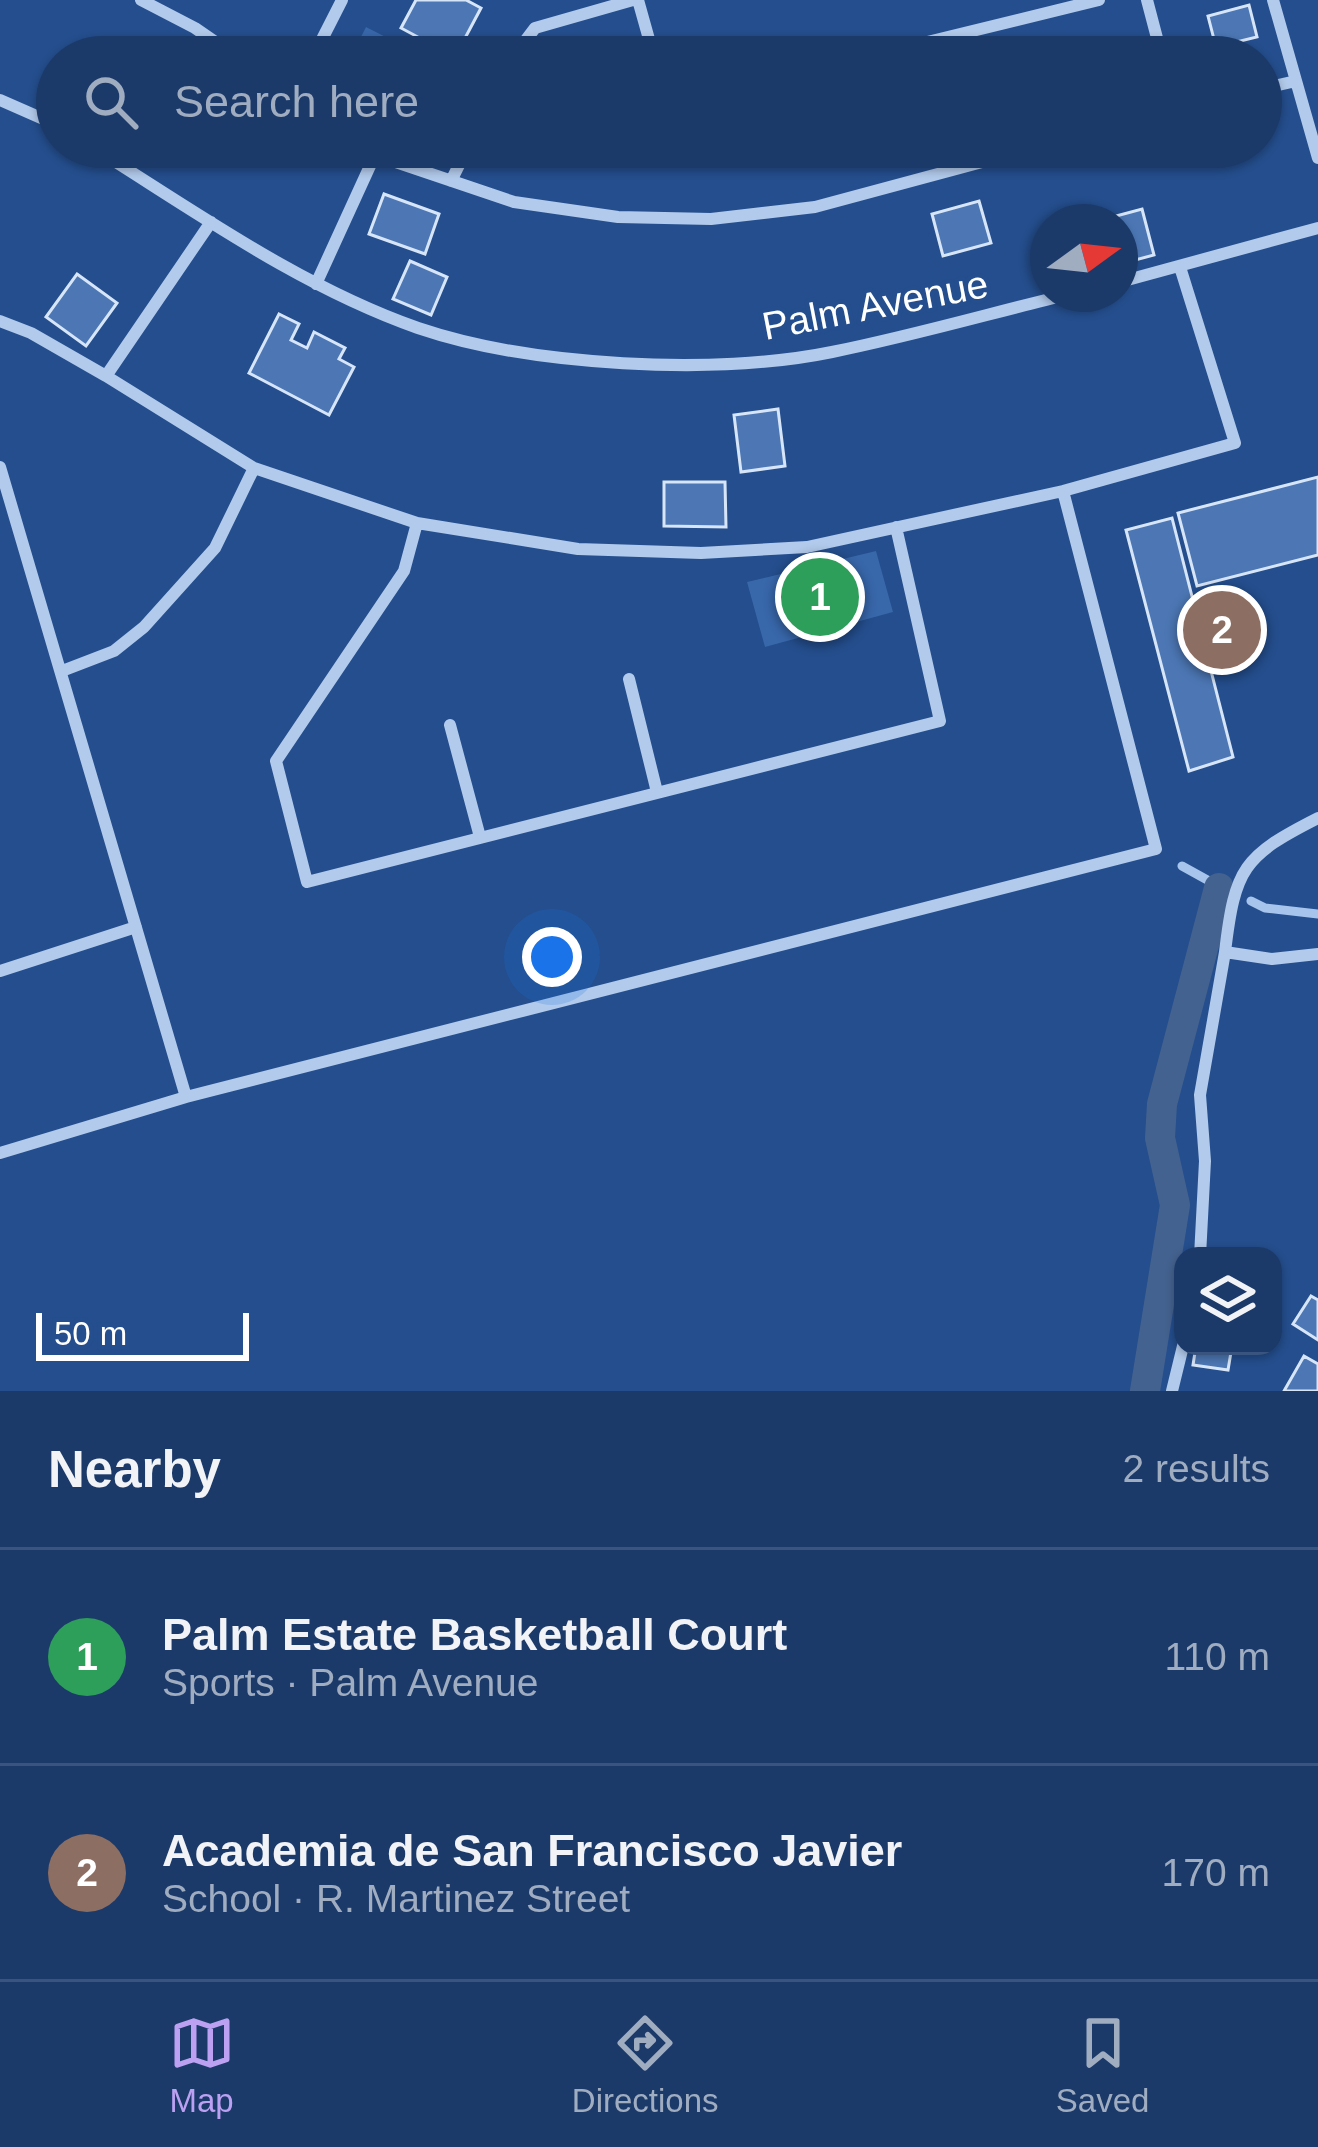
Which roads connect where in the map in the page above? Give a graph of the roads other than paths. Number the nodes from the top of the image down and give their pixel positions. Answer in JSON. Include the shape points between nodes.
{"nodes":[{"id":1,"x":141,"y":0,"type":"edge"},
{"id":2,"x":342,"y":0,"type":"edge"},
{"id":3,"x":636,"y":0,"type":"edge"},
{"id":4,"x":1099,"y":0,"type":"edge"},
{"id":5,"x":1147,"y":0,"type":"edge"},
{"id":6,"x":1273,"y":0,"type":"edge"},
{"id":7,"x":207,"y":36,"type":"edge"},
{"id":8,"x":324,"y":36,"type":"edge"},
{"id":9,"x":529,"y":36,"type":"edge"},
{"id":10,"x":647,"y":36,"type":"edge"},
{"id":11,"x":952,"y":36,"type":"edge"},
{"id":12,"x":1156,"y":36,"type":"edge"},
{"id":13,"x":1296,"y":81,"type":"junction"},
{"id":14,"x":1282,"y":84,"type":"edge"},
{"id":15,"x":0,"y":100,"type":"edge"},
{"id":16,"x":36,"y":116,"type":"edge"},
{"id":17,"x":1318,"y":158,"type":"edge"},
{"id":18,"x":126,"y":168,"type":"edge"},
{"id":19,"x":362,"y":168,"type":"edge"},
{"id":20,"x":416,"y":168,"type":"edge"},
{"id":21,"x":458,"y":168,"type":"edge"},
{"id":22,"x":960,"y":168,"type":"edge"},
{"id":23,"x":452,"y":181,"type":"junction"},
{"id":24,"x":212,"y":222,"type":"junction"},
{"id":25,"x":1318,"y":228,"type":"edge"},
{"id":26,"x":1180,"y":267,"type":"junction"},
{"id":27,"x":1138,"y":278,"type":"edge"},
{"id":28,"x":316,"y":284,"type":"junction"},
{"id":29,"x":1030,"y":304,"type":"edge"},
{"id":30,"x":0,"y":321,"type":"edge"},
{"id":31,"x":106,"y":376,"type":"junction"},
{"id":32,"x":0,"y":466,"type":"edge"},
{"id":33,"x":254,"y":468,"type":"junction"},
{"id":34,"x":1063,"y":491,"type":"junction"},
{"id":35,"x":416,"y":524,"type":"junction"},
{"id":36,"x":896,"y":527,"type":"junction"},
{"id":37,"x":62,"y":670,"type":"junction"},
{"id":38,"x":629,"y":679,"type":"dead end"},
{"id":39,"x":450,"y":725,"type":"dead end"},
{"id":40,"x":657,"y":792,"type":"junction"},
{"id":41,"x":1318,"y":818,"type":"edge"},
{"id":42,"x":480,"y":837,"type":"junction"},
{"id":43,"x":136,"y":927,"type":"junction"},
{"id":44,"x":1225,"y":952,"type":"junction"},
{"id":45,"x":1318,"y":954,"type":"edge"},
{"id":46,"x":0,"y":971,"type":"edge"},
{"id":47,"x":186,"y":1097,"type":"junction"},
{"id":48,"x":0,"y":1153,"type":"edge"},
{"id":49,"x":1200,"y":1247,"type":"edge"},
{"id":50,"x":1181,"y":1355,"type":"edge"},
{"id":51,"x":1172,"y":1391,"type":"edge"}],
"edges":[{"from":1,"to":7,"type":"street"},
{"from":2,"to":8,"type":"street"},
{"from":3,"to":9,"type":"street"},
{"from":3,"to":10,"type":"street"},
{"from":4,"to":11,"type":"street"},
{"from":5,"to":12,"type":"street"},
{"from":6,"to":13,"type":"street"},
{"from":13,"to":14,"type":"street"},
{"from":13,"to":17,"type":"street"},
{"from":15,"to":16,"type":"street"},
{"from":18,"to":24,"type":"street","name":"Palm Avenue"},
{"from":19,"to":28,"type":"street"},
{"from":20,"to":23,"type":"street"},
{"from":21,"to":23,"type":"street"},
{"from":22,"to":23,"type":"street","via":[[815,207],[711,219],[618,218],[514,202]]},
{"from":24,"to":28,"type":"street","name":"Palm Avenue"},
{"from":24,"to":31,"type":"street"},
{"from":25,"to":26,"type":"street"},
{"from":26,"to":27,"type":"street"},
{"from":26,"to":34,"type":"street","via":[[1235,443]]},
{"from":28,"to":29,"type":"street","name":"Palm Avenue","via":[[484,346],[668,365],[828,353]]},
{"from":30,"to":31,"type":"street"},
{"from":31,"to":33,"type":"street"},
{"from":32,"to":37,"type":"street"},
{"from":33,"to":35,"type":"street"},
{"from":33,"to":37,"type":"street","via":[[215,548],[144,627],[114,651]]},
{"from":34,"to":36,"type":"street"},
{"from":34,"to":47,"type":"street","via":[[1156,849]]},
{"from":35,"to":36,"type":"street","via":[[578,549],[701,553],[807,547]]},
{"from":35,"to":42,"type":"street","via":[[404,571],[276,761],[307,882]]},
{"from":36,"to":40,"type":"street","via":[[940,721]]},
{"from":37,"to":43,"type":"street"},
{"from":38,"to":40,"type":"street"},
{"from":39,"to":42,"type":"street"},
{"from":40,"to":42,"type":"street"},
{"from":41,"to":44,"type":"street","via":[[1267,844],[1241,874]]},
{"from":43,"to":46,"type":"street"},
{"from":43,"to":47,"type":"street"},
{"from":44,"to":45,"type":"street"},
{"from":44,"to":49,"type":"street","via":[[1200,1095]]},
{"from":47,"to":48,"type":"street"},
{"from":50,"to":51,"type":"street"}]}
